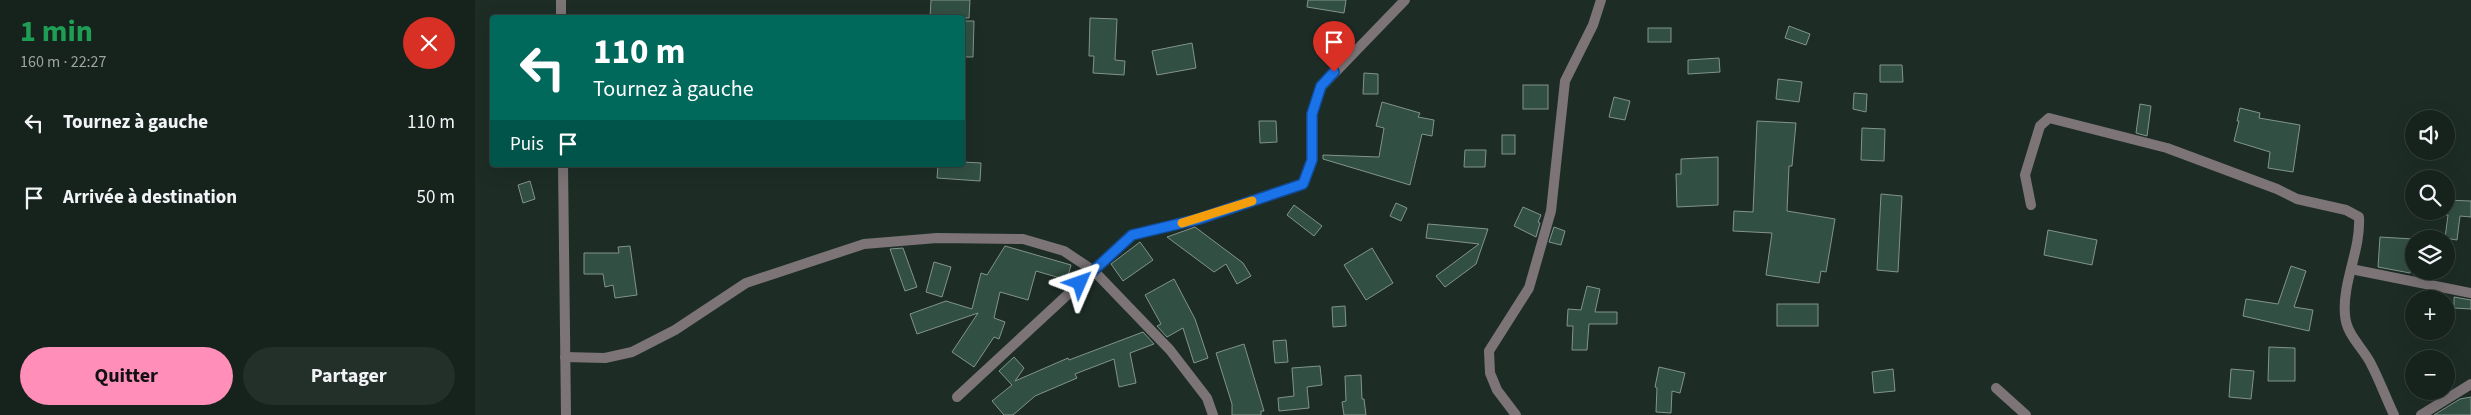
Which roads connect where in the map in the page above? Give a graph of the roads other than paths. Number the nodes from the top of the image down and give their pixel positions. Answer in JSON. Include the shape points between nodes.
{"nodes":[{"id":1,"x":561,"y":0,"type":"edge"},
{"id":2,"x":1405,"y":0,"type":"edge"},
{"id":3,"x":1601,"y":0,"type":"edge"},
{"id":4,"x":561,"y":15,"type":"edge"},
{"id":5,"x":563,"y":167,"type":"edge"},
{"id":6,"x":2031,"y":205,"type":"dead end"},
{"id":7,"x":2351,"y":269,"type":"junction"},
{"id":8,"x":1094,"y":271,"type":"junction"},
{"id":9,"x":2471,"y":292,"type":"edge"},
{"id":10,"x":565,"y":357,"type":"junction"},
{"id":11,"x":2471,"y":384,"type":"edge"},
{"id":12,"x":1996,"y":388,"type":"dead end"},
{"id":13,"x":957,"y":397,"type":"dead end"},
{"id":14,"x":566,"y":415,"type":"edge"},
{"id":15,"x":1213,"y":415,"type":"edge"},
{"id":16,"x":1516,"y":415,"type":"edge"},
{"id":17,"x":2026,"y":415,"type":"edge"},
{"id":18,"x":2394,"y":415,"type":"edge"},
{"id":19,"x":2421,"y":415,"type":"edge"}],
"edges":[{"from":1,"to":4,"type":"street"},
{"from":2,"to":8,"type":"street","via":[[1321,86],[1312,114],[1312,160],[1303,184],[1199,219],[1132,235]]},
{"from":3,"to":16,"type":"street","via":[[1593,25],[1565,81],[1551,211],[1529,288],[1489,351],[1490,373],[1497,390]]},
{"from":5,"to":10,"type":"street"},
{"from":6,"to":7,"type":"street","via":[[2025,175],[2040,126],[2049,118],[2167,148],[2297,199],[2346,210],[2359,217],[2360,229]]},
{"from":7,"to":9,"type":"street"},
{"from":7,"to":18,"type":"street","via":[[2345,295],[2345,317],[2350,333],[2369,361]]},
{"from":8,"to":10,"type":"street","via":[[1064,251],[1023,238],[937,238],[864,244],[746,283],[675,330],[632,352],[605,358]]},
{"from":8,"to":13,"type":"street"},
{"from":8,"to":15,"type":"street","via":[[1170,350],[1207,398]]},
{"from":10,"to":14,"type":"street"},
{"from":11,"to":19,"type":"street"},
{"from":12,"to":17,"type":"street"}]}
